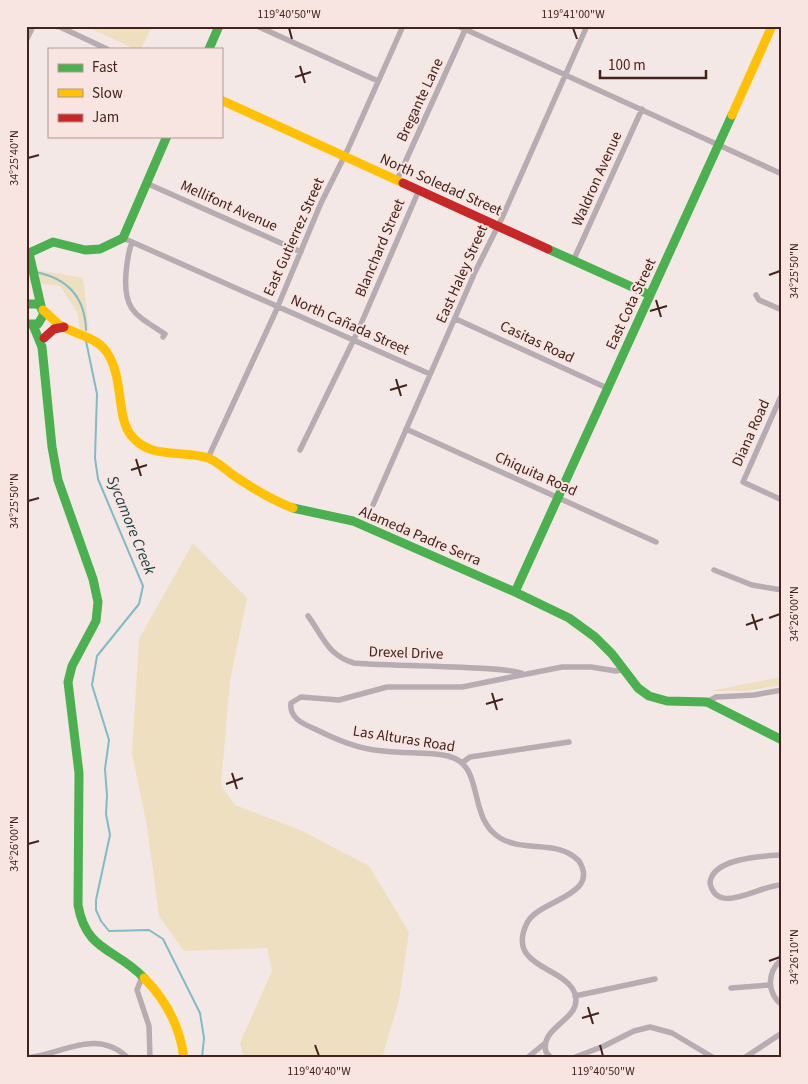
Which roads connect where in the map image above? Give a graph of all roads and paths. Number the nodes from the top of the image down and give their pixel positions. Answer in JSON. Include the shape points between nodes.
{"nodes":[{"id":1,"x":33,"y":26,"type":"edge"},
{"id":2,"x":54,"y":26,"type":"edge"},
{"id":3,"x":219,"y":26,"type":"edge"},
{"id":4,"x":257,"y":26,"type":"edge"},
{"id":5,"x":403,"y":26,"type":"edge"},
{"id":6,"x":458,"y":26,"type":"edge"},
{"id":7,"x":587,"y":26,"type":"edge"},
{"id":8,"x":772,"y":26,"type":"edge"},
{"id":9,"x":59,"y":27,"type":"edge"},
{"id":10,"x":465,"y":30,"type":"junction"},
{"id":11,"x":26,"y":41,"type":"edge"},
{"id":12,"x":105,"y":48,"type":"edge"},
{"id":13,"x":209,"y":48,"type":"edge"},
{"id":14,"x":566,"y":75,"type":"junction"},
{"id":15,"x":378,"y":81,"type":"junction"},
{"id":16,"x":222,"y":100,"type":"edge"},
{"id":17,"x":642,"y":109,"type":"junction"},
{"id":18,"x":166,"y":138,"type":"edge"},
{"id":19,"x":718,"y":145,"type":"junction"},
{"id":20,"x":344,"y":156,"type":"junction"},
{"id":21,"x":782,"y":174,"type":"edge"},
{"id":22,"x":396,"y":180,"type":"junction"},
{"id":23,"x":146,"y":183,"type":"junction"},
{"id":24,"x":418,"y":190,"type":"junction"},
{"id":25,"x":498,"y":226,"type":"junction"},
{"id":26,"x":128,"y":240,"type":"junction"},
{"id":27,"x":27,"y":250,"type":"edge"},
{"id":28,"x":301,"y":252,"type":"junction"},
{"id":29,"x":574,"y":260,"type":"junction"},
{"id":30,"x":35,"y":284,"type":"junction"},
{"id":31,"x":650,"y":295,"type":"junction"},
{"id":32,"x":756,"y":296,"type":"dead end"},
{"id":33,"x":28,"y":304,"type":"edge"},
{"id":34,"x":278,"y":306,"type":"junction"},
{"id":35,"x":42,"y":308,"type":"junction"},
{"id":36,"x":782,"y":310,"type":"edge"},
{"id":37,"x":456,"y":319,"type":"junction"},
{"id":38,"x":35,"y":323,"type":"edge"},
{"id":39,"x":62,"y":326,"type":"junction"},
{"id":40,"x":163,"y":337,"type":"dead end"},
{"id":41,"x":353,"y":340,"type":"junction"},
{"id":42,"x":43,"y":343,"type":"junction"},
{"id":43,"x":430,"y":374,"type":"junction"},
{"id":44,"x":608,"y":388,"type":"junction"},
{"id":45,"x":782,"y":394,"type":"edge"},
{"id":46,"x":406,"y":429,"type":"junction"},
{"id":47,"x":300,"y":450,"type":"dead end"},
{"id":48,"x":208,"y":458,"type":"junction"},
{"id":49,"x":558,"y":498,"type":"junction"},
{"id":50,"x":782,"y":500,"type":"edge"},
{"id":51,"x":373,"y":505,"type":"dead end"},
{"id":52,"x":656,"y":542,"type":"dead end"},
{"id":53,"x":714,"y":570,"type":"dead end"},
{"id":54,"x":782,"y":590,"type":"edge"},
{"id":55,"x":515,"y":592,"type":"junction"},
{"id":56,"x":308,"y":616,"type":"dead end"},
{"id":57,"x":624,"y":670,"type":"junction"},
{"id":58,"x":523,"y":674,"type":"junction"},
{"id":59,"x":782,"y":690,"type":"edge"},
{"id":60,"x":707,"y":702,"type":"junction"},
{"id":61,"x":782,"y":740,"type":"edge"},
{"id":62,"x":569,"y":742,"type":"dead end"},
{"id":63,"x":462,"y":762,"type":"junction"},
{"id":64,"x":782,"y":855,"type":"edge"},
{"id":65,"x":782,"y":885,"type":"edge"},
{"id":66,"x":782,"y":959,"type":"edge"},
{"id":67,"x":142,"y":977,"type":"junction"},
{"id":68,"x":655,"y":979,"type":"dead end"},
{"id":69,"x":770,"y":985,"type":"junction"},
{"id":70,"x":731,"y":988,"type":"dead end"},
{"id":71,"x":575,"y":996,"type":"junction"},
{"id":72,"x":782,"y":1005,"type":"edge"},
{"id":73,"x":782,"y":1032,"type":"edge"},
{"id":74,"x":544,"y":1044,"type":"junction"},
{"id":75,"x":26,"y":1058,"type":"edge"},
{"id":76,"x":128,"y":1058,"type":"edge"},
{"id":77,"x":150,"y":1058,"type":"edge"},
{"id":78,"x":184,"y":1058,"type":"edge"},
{"id":79,"x":526,"y":1058,"type":"edge"},
{"id":80,"x":551,"y":1058,"type":"edge"},
{"id":81,"x":573,"y":1058,"type":"edge"},
{"id":82,"x":714,"y":1058,"type":"edge"},
{"id":83,"x":744,"y":1058,"type":"edge"}],
"edges":[{"from":1,"to":11,"type":"street"},
{"from":2,"to":9,"type":"street"},
{"from":3,"to":13,"type":"street"},
{"from":4,"to":15,"type":"street"},
{"from":5,"to":15,"type":"street","name":"East Gutierrez Street"},
{"from":6,"to":10,"type":"street"},
{"from":7,"to":14,"type":"street","name":"East Haley Street"},
{"from":8,"to":19,"type":"street","name":"East Cota Street"},
{"from":9,"to":12,"type":"street"},
{"from":10,"to":14,"type":"street"},
{"from":10,"to":22,"type":"street","name":"Bregante Lane"},
{"from":14,"to":17,"type":"street"},
{"from":14,"to":25,"type":"street","name":"East Haley Street"},
{"from":15,"to":20,"type":"street","name":"East Gutierrez Street"},
{"from":16,"to":20,"type":"street","name":"North Soledad Street"},
{"from":17,"to":19,"type":"street"},
{"from":17,"to":29,"type":"street","name":"Waldron Avenue"},
{"from":18,"to":23,"type":"street"},
{"from":19,"to":21,"type":"street"},
{"from":19,"to":31,"type":"street","name":"East Cota Street"},
{"from":20,"to":22,"type":"street","name":"North Soledad Street"},
{"from":20,"to":28,"type":"street","name":"East Gutierrez Street"},
{"from":22,"to":24,"type":"street","name":"North Soledad Street"},
{"from":23,"to":26,"type":"street"},
{"from":23,"to":28,"type":"street","name":"Mellifont Avenue"},
{"from":24,"to":25,"type":"street","name":"North Soledad Street"},
{"from":24,"to":41,"type":"street","name":"Blanchard Street"},
{"from":25,"to":29,"type":"street","name":"North Soledad Street"},
{"from":25,"to":37,"type":"street","name":"East Haley Street"},
{"from":26,"to":27,"type":"street","via":[[100,249],[85,250],[53,242]]},
{"from":26,"to":34,"type":"street","name":"North Cañada Street"},
{"from":26,"to":40,"type":"street","via":[[126,298],[137,316],[165,334]]},
{"from":27,"to":30,"type":"street"},
{"from":28,"to":34,"type":"street","name":"East Gutierrez Street"},
{"from":29,"to":31,"type":"street","name":"North Soledad Street"},
{"from":30,"to":33,"type":"street"},
{"from":30,"to":35,"type":"street"},
{"from":31,"to":44,"type":"street","name":"East Cota Street"},
{"from":32,"to":36,"type":"street"},
{"from":33,"to":35,"type":"street"},
{"from":34,"to":41,"type":"street","name":"North Cañada Street"},
{"from":34,"to":48,"type":"street","name":"East Gutierrez Street"},
{"from":35,"to":38,"type":"street"},
{"from":35,"to":39,"type":"street","name":"Alameda Padre Serra"},
{"from":37,"to":43,"type":"street","name":"East Haley Street"},
{"from":37,"to":44,"type":"street","name":"Casitas Road"},
{"from":38,"to":39,"type":"street","name":"Alameda Padre Serra"},
{"from":38,"to":42,"type":"street"},
{"from":39,"to":42,"type":"street","via":[[54,329]]},
{"from":39,"to":48,"type":"street","name":"Alameda Padre Serra","via":[[96,342],[108,353],[118,376],[123,417],[130,434],[139,443],[156,452]]},
{"from":41,"to":43,"type":"street","name":"North Cañada Street"},
{"from":41,"to":47,"type":"street","name":"Blanchard Street"},
{"from":42,"to":67,"type":"street","via":[[55,470],[93,579],[98,607],[96,621],[72,666],[68,682],[79,773],[78,909],[83,928],[93,942],[130,965]]},
{"from":43,"to":46,"type":"street","name":"East Haley Street"},
{"from":44,"to":49,"type":"street","name":"East Cota Street"},
{"from":45,"to":50,"type":"street","name":"Diana Road","via":[[743,482]]},
{"from":46,"to":49,"type":"street","name":"Chiquita Road"},
{"from":46,"to":51,"type":"street","name":"East Haley Street"},
{"from":48,"to":55,"type":"street","name":"Alameda Padre Serra","via":[[276,502],[370,528]]},
{"from":49,"to":52,"type":"street","name":"Chiquita Road"},
{"from":49,"to":55,"type":"street","name":"East Cota Street"},
{"from":53,"to":54,"type":"street","via":[[752,585]]},
{"from":55,"to":57,"type":"street","name":"Alameda Padre Serra","via":[[582,628],[612,654]]},
{"from":56,"to":58,"type":"street","name":"Drexel Drive","via":[[328,648],[354,663],[498,668]]},
{"from":57,"to":58,"type":"street","name":"Las Alturas Road","via":[[616,672],[569,666]]},
{"from":57,"to":60,"type":"street","name":"Alameda Padre Serra","via":[[649,696]]},
{"from":58,"to":63,"type":"street","name":"Las Alturas Road","via":[[462,687],[387,687],[339,700],[301,697],[291,703],[294,715],[300,721],[348,744],[382,751],[448,756]]},
{"from":59,"to":60,"type":"street","via":[[716,697]]},
{"from":60,"to":61,"type":"street","name":"Alameda Padre Serra"},
{"from":62,"to":63,"type":"street"},
{"from":63,"to":71,"type":"street","name":"Las Alturas Road","via":[[471,775],[478,809],[490,830],[513,843],[568,852],[581,864],[583,876],[578,888],[531,916],[523,937],[523,946],[530,958],[565,982]]},
{"from":64,"to":65,"type":"street","via":[[722,866],[710,880],[713,892],[725,899]]},
{"from":66,"to":69,"type":"street","via":[[773,969]]},
{"from":67,"to":77,"type":"street","via":[[137,990],[150,1026]]},
{"from":67,"to":78,"type":"street","via":[[178,1026]]},
{"from":68,"to":71,"type":"street"},
{"from":69,"to":70,"type":"street"},
{"from":69,"to":72,"type":"street","via":[[774,997]]},
{"from":71,"to":74,"type":"street","via":[[573,1008],[548,1033]]},
{"from":73,"to":83,"type":"street"},
{"from":74,"to":79,"type":"street"},
{"from":74,"to":80,"type":"street"},
{"from":75,"to":76,"type":"street","via":[[92,1043],[111,1046]]},
{"from":81,"to":82,"type":"street","via":[[634,1030],[650,1027],[672,1033]]}]}
